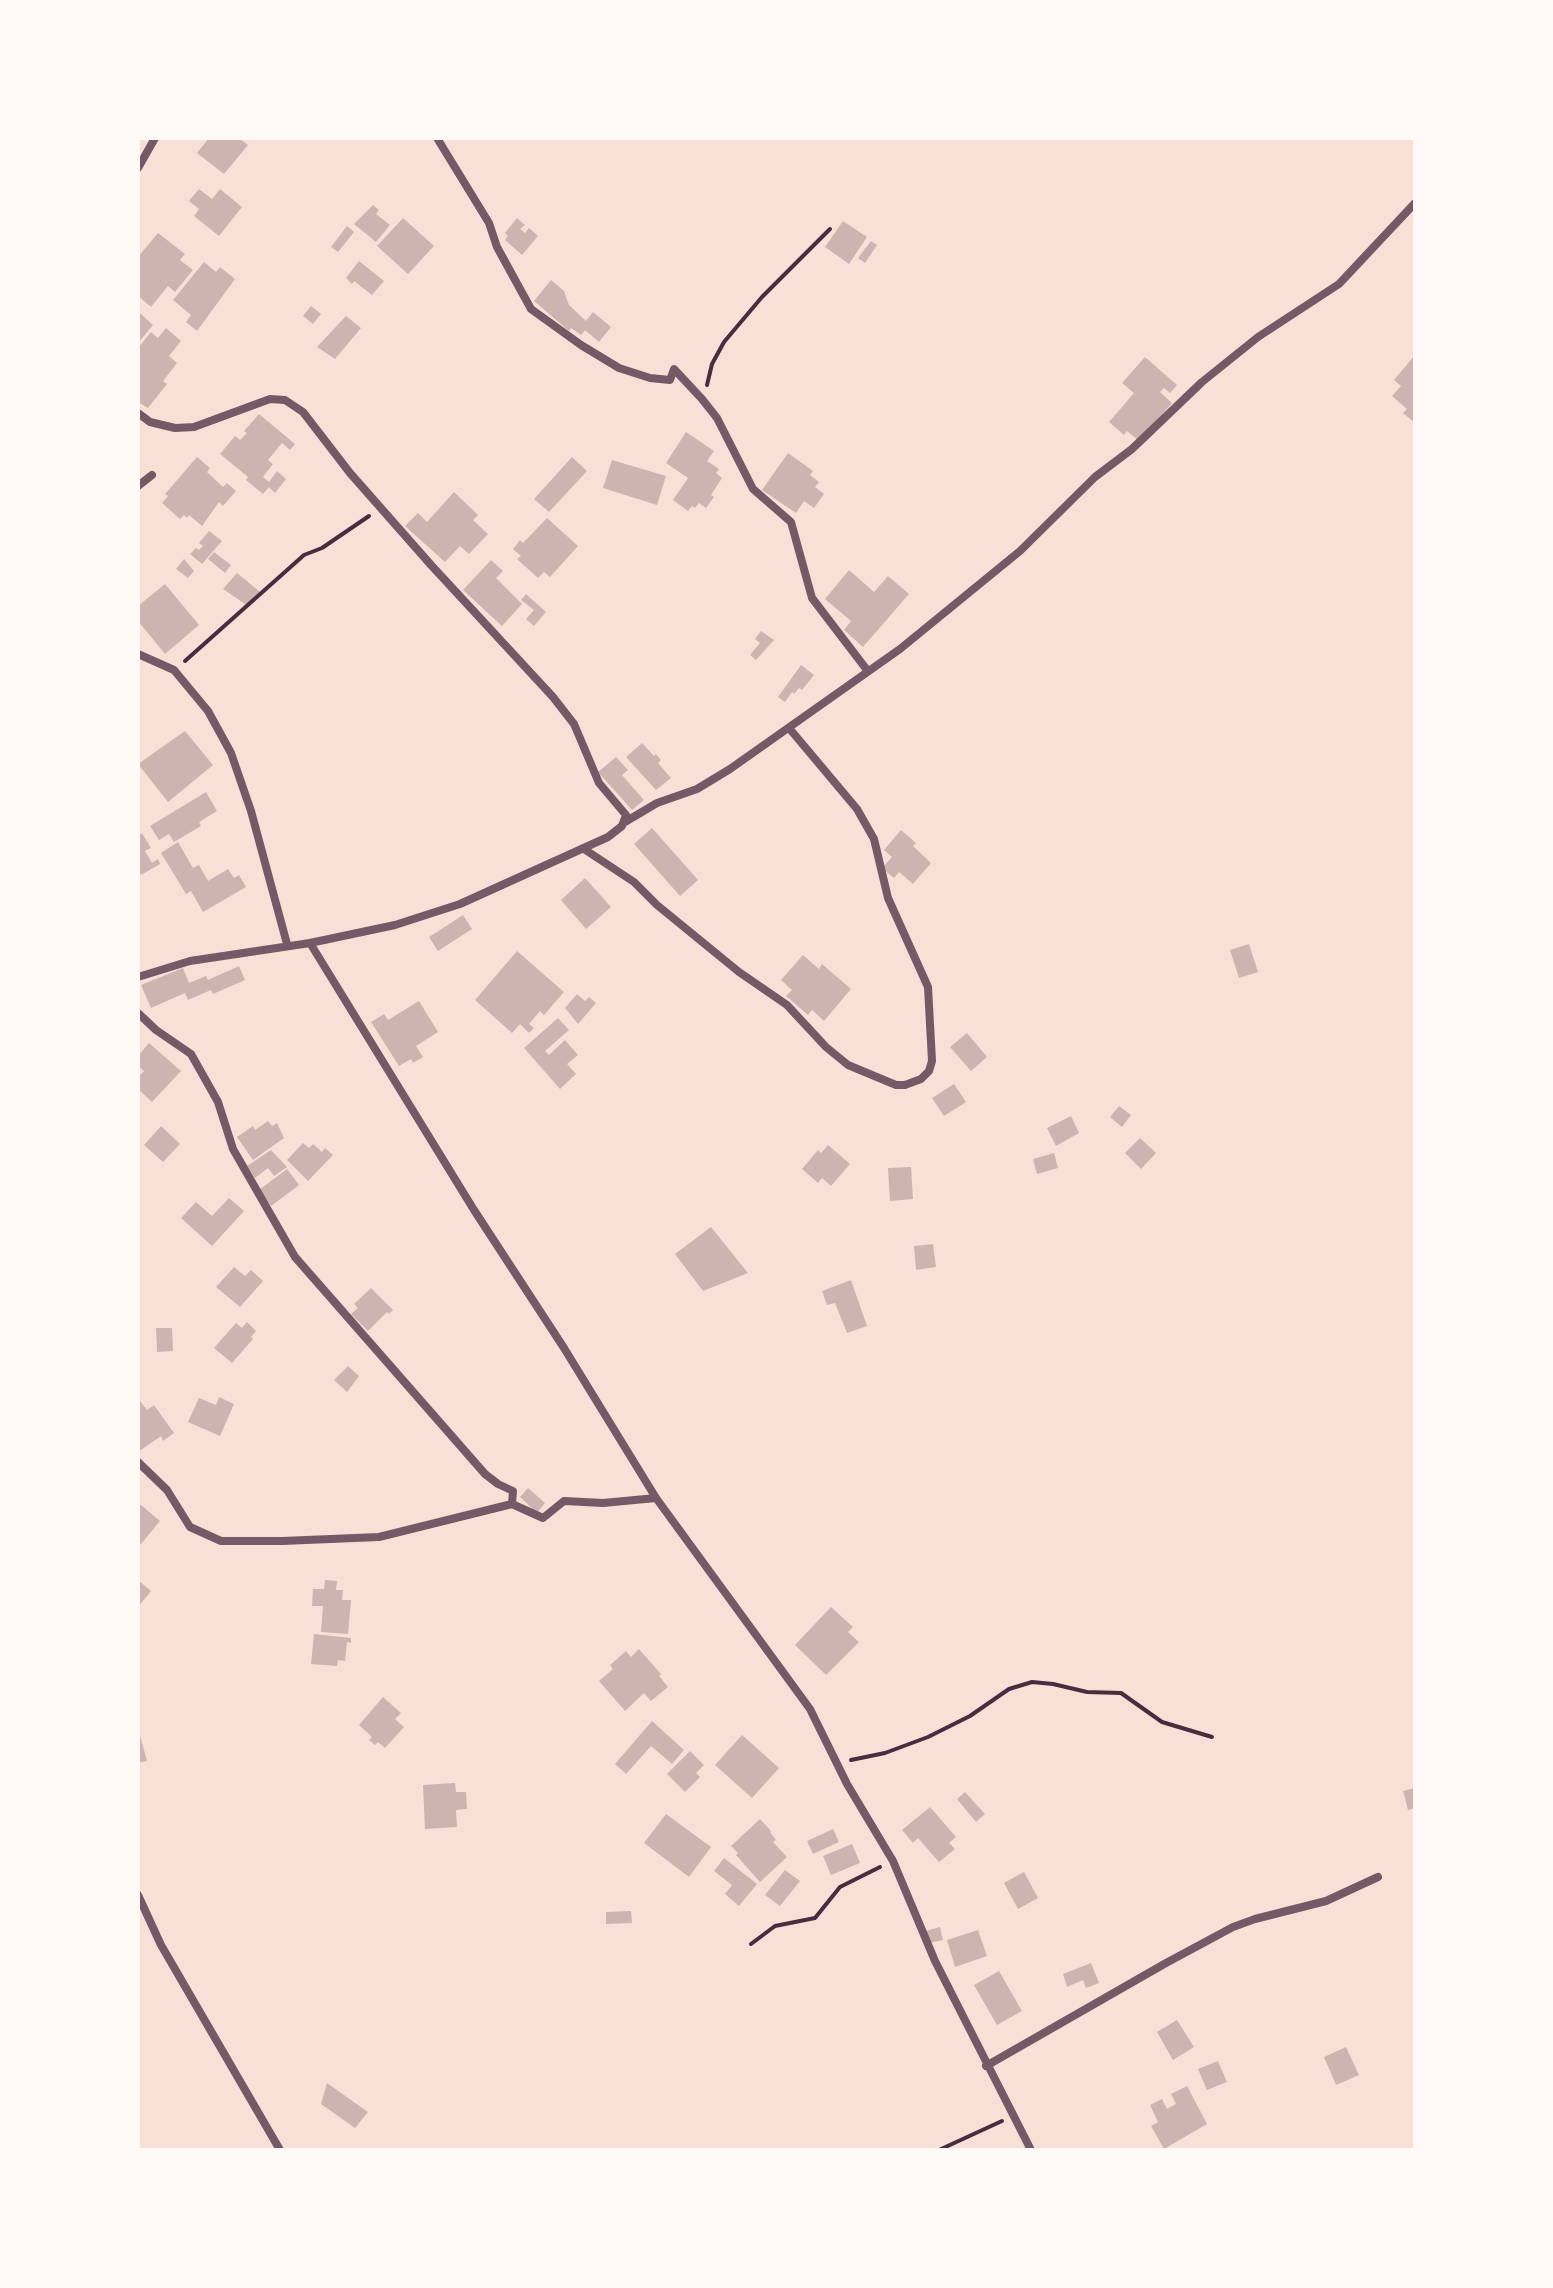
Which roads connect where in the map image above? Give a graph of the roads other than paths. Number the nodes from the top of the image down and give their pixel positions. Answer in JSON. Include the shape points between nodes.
{"nodes":[{"id":1,"x":155,"y":138,"type":"edge"},
{"id":2,"x":437,"y":138,"type":"edge"},
{"id":3,"x":138,"y":168,"type":"edge"},
{"id":4,"x":1415,"y":203,"type":"edge"},
{"id":5,"x":138,"y":413,"type":"edge"},
{"id":6,"x":152,"y":475,"type":"dead end"},
{"id":7,"x":138,"y":486,"type":"edge"},
{"id":8,"x":138,"y":654,"type":"edge"},
{"id":9,"x":867,"y":670,"type":"junction"},
{"id":10,"x":789,"y":728,"type":"junction"},
{"id":11,"x":624,"y":823,"type":"junction"},
{"id":12,"x":584,"y":849,"type":"junction"},
{"id":13,"x":310,"y":943,"type":"junction"},
{"id":14,"x":287,"y":944,"type":"junction"},
{"id":15,"x":138,"y":977,"type":"edge"},
{"id":16,"x":138,"y":1013,"type":"edge"},
{"id":17,"x":138,"y":1462,"type":"edge"},
{"id":18,"x":656,"y":1498,"type":"junction"},
{"id":19,"x":512,"y":1504,"type":"junction"},
{"id":20,"x":1378,"y":1877,"type":"dead end"},
{"id":21,"x":138,"y":1895,"type":"edge"},
{"id":22,"x":986,"y":2066,"type":"junction"},
{"id":23,"x":280,"y":2150,"type":"edge"},
{"id":24,"x":1031,"y":2150,"type":"edge"}],
"edges":[{"from":1,"to":3,"type":"street"},
{"from":2,"to":9,"type":"street","via":[[489,223],[531,309],[619,368],[670,380],[674,369],[702,399],[753,489],[791,522],[812,598]]},
{"from":4,"to":9,"type":"street","via":[[1339,284],[1258,337],[1202,382],[1020,551]]},
{"from":5,"to":11,"type":"street","via":[[175,428],[194,427],[270,399],[285,400],[303,412],[381,509],[574,724],[599,783],[626,815]]},
{"from":6,"to":7,"type":"street"},
{"from":8,"to":14,"type":"street","via":[[174,670],[208,711],[231,753]]},
{"from":9,"to":10,"type":"street"},
{"from":10,"to":11,"type":"street","via":[[697,789],[657,803]]},
{"from":10,"to":12,"type":"street","via":[[857,809],[874,839],[888,898],[928,987],[932,1061],[921,1079],[896,1085],[848,1065],[787,1005],[739,972],[634,882]]},
{"from":11,"to":12,"type":"street"},
{"from":12,"to":13,"type":"street","via":[[460,904]]},
{"from":13,"to":14,"type":"street"},
{"from":13,"to":18,"type":"street"},
{"from":14,"to":15,"type":"street","via":[[190,961]]},
{"from":16,"to":19,"type":"street","via":[[191,1054],[218,1102],[233,1149],[295,1257],[485,1474],[513,1491]]},
{"from":17,"to":19,"type":"street","via":[[167,1490],[190,1527],[221,1541],[379,1537]]},
{"from":18,"to":19,"type":"street","via":[[564,1501],[543,1518]]},
{"from":18,"to":22,"type":"street","via":[[794,1684],[893,1861]]},
{"from":20,"to":22,"type":"street","via":[[1326,1901],[1233,1927]]},
{"from":21,"to":23,"type":"street","via":[[161,1945]]},
{"from":22,"to":24,"type":"street"}]}
